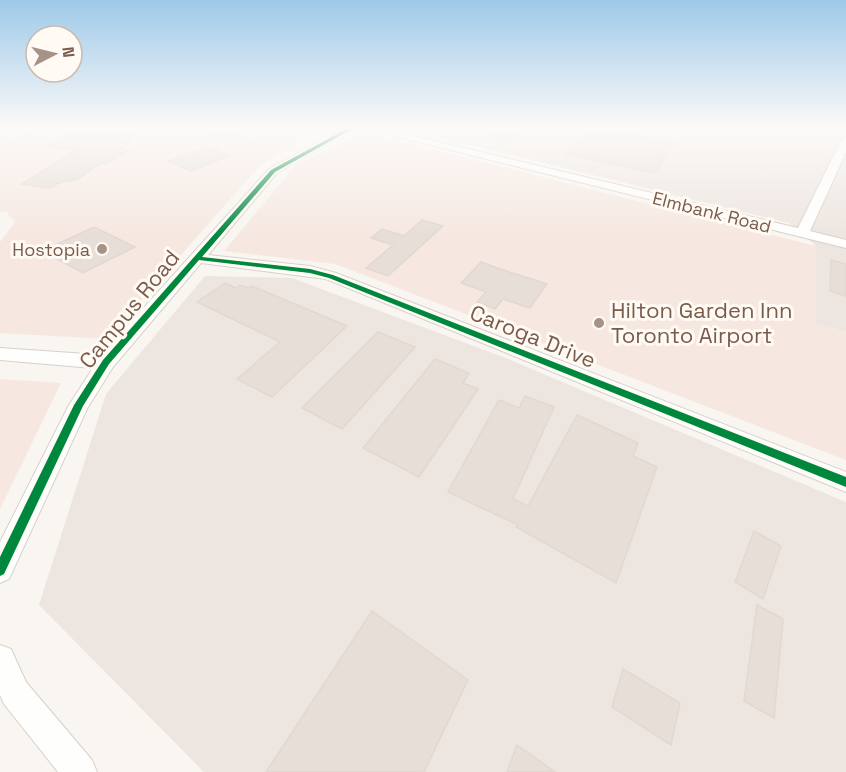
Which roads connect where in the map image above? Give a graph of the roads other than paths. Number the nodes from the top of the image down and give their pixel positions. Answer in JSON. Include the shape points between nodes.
{"nodes":[{"id":1,"x":286,"y":164,"type":"edge"},
{"id":2,"x":516,"y":164,"type":"edge"},
{"id":3,"x":835,"y":164,"type":"edge"},
{"id":4,"x":802,"y":233,"type":"junction"},
{"id":5,"x":846,"y":244,"type":"edge"},
{"id":6,"x":196,"y":258,"type":"junction"},
{"id":7,"x":0,"y":354,"type":"edge"},
{"id":8,"x":106,"y":362,"type":"junction"},
{"id":9,"x":846,"y":482,"type":"edge"},
{"id":10,"x":0,"y":570,"type":"edge"},
{"id":11,"x":0,"y":660,"type":"edge"},
{"id":12,"x":80,"y":772,"type":"edge"}],
"edges":[{"from":1,"to":6,"type":"street","name":"Campus Road","via":[[273,171]]},
{"from":2,"to":4,"type":"street","name":"Elmbank Road"},
{"from":3,"to":4,"type":"street"},
{"from":4,"to":5,"type":"street","name":"Elmbank Road"},
{"from":6,"to":8,"type":"street","name":"Campus Road"},
{"from":6,"to":9,"type":"street","name":"Caroga Drive","via":[[331,276]]},
{"from":7,"to":8,"type":"street"},
{"from":8,"to":10,"type":"street","name":"Campus Road","via":[[79,405]]},
{"from":11,"to":12,"type":"street","via":[[15,693]]}]}
